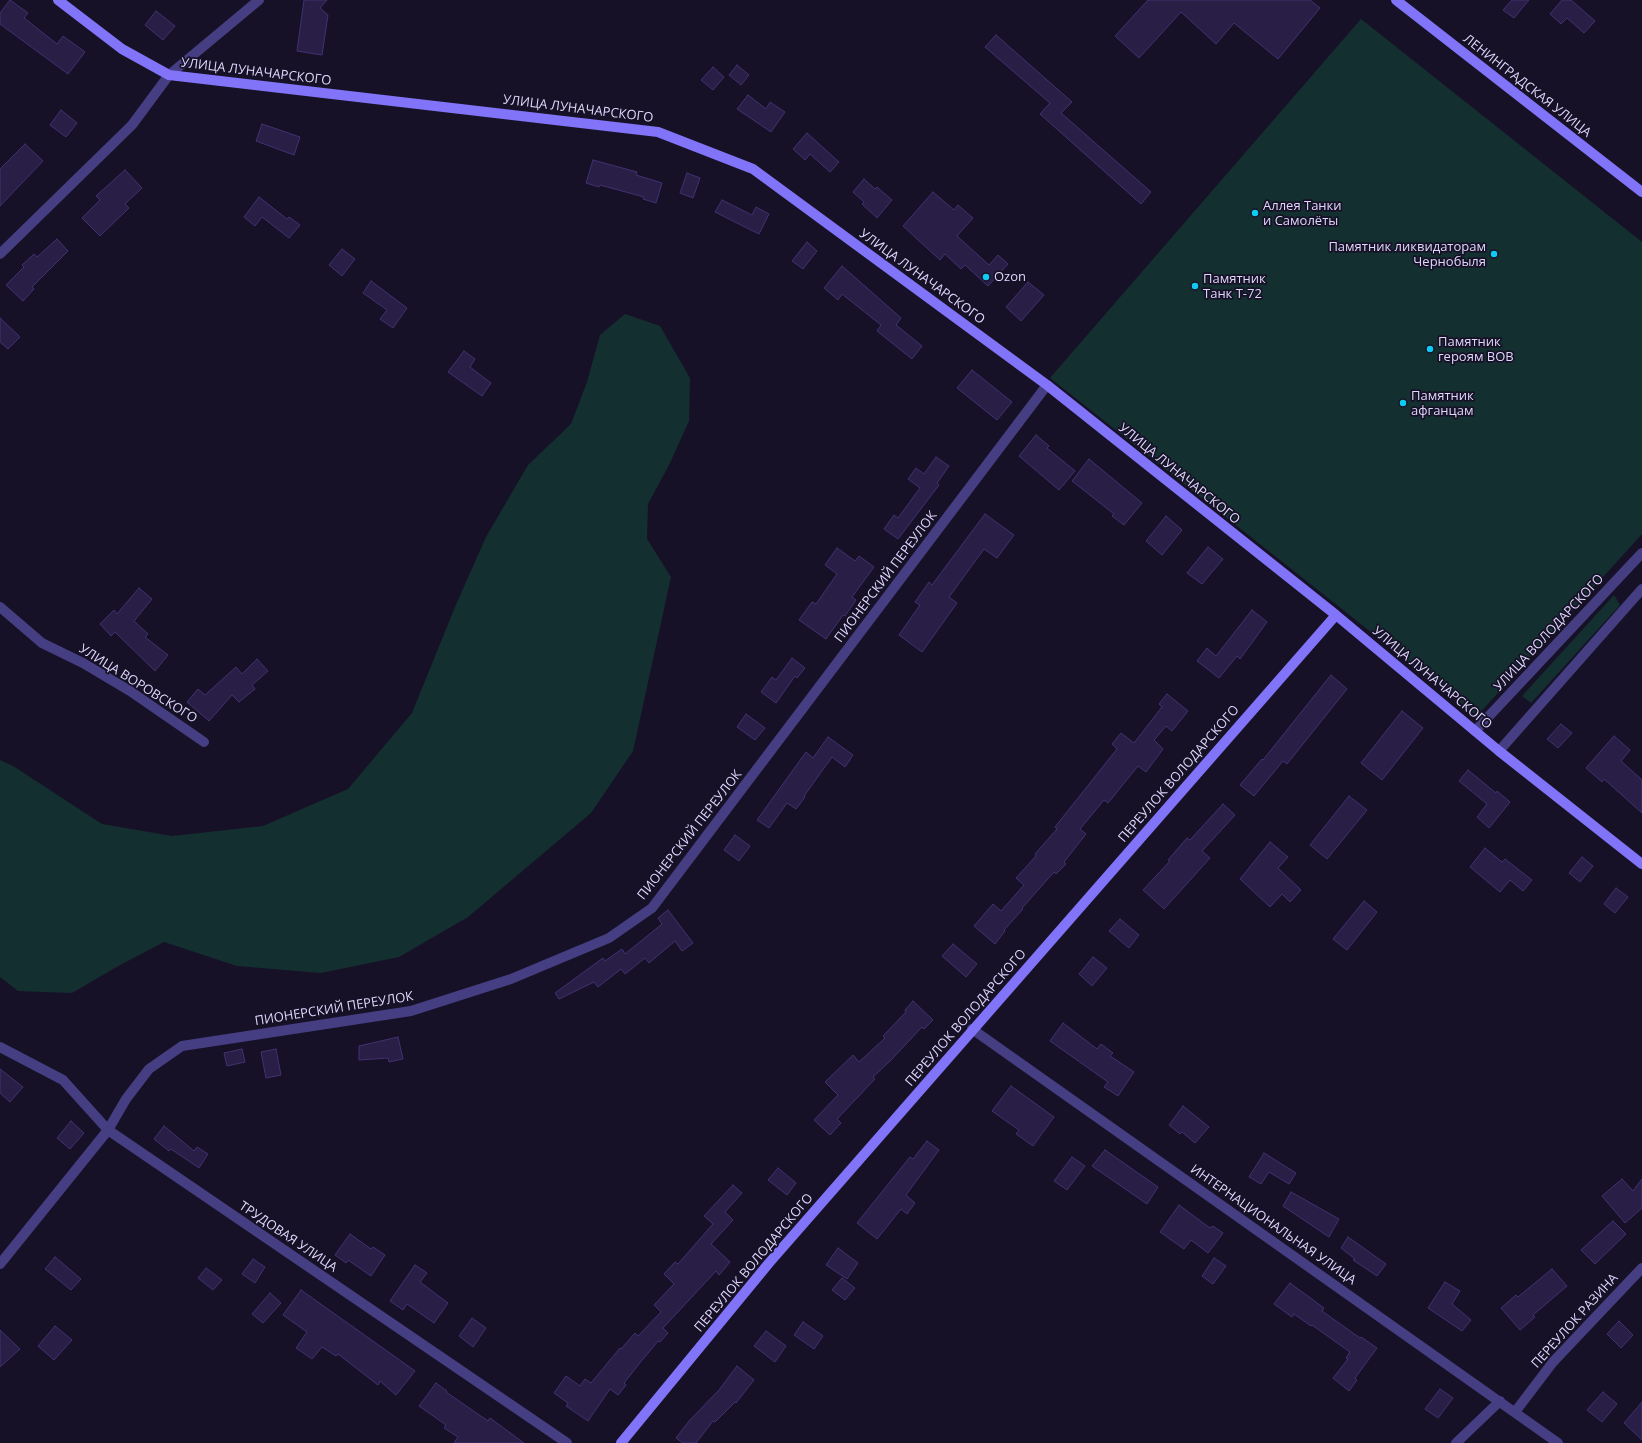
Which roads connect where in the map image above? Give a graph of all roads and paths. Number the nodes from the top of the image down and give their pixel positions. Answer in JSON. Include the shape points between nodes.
{"nodes":[{"id":1,"x":58,"y":0,"type":"edge"},
{"id":2,"x":259,"y":0,"type":"edge"},
{"id":3,"x":1399,"y":1,"type":"edge"},
{"id":4,"x":169,"y":75,"type":"junction"},
{"id":5,"x":1642,"y":192,"type":"edge"},
{"id":6,"x":0,"y":254,"type":"edge"},
{"id":7,"x":1047,"y":385,"type":"junction"},
{"id":8,"x":1642,"y":553,"type":"edge"},
{"id":9,"x":1642,"y":589,"type":"edge"},
{"id":10,"x":0,"y":607,"type":"edge"},
{"id":11,"x":1336,"y":615,"type":"junction"},
{"id":12,"x":1475,"y":731,"type":"junction"},
{"id":13,"x":204,"y":742,"type":"dead end"},
{"id":14,"x":1499,"y":751,"type":"junction"},
{"id":15,"x":1642,"y":864,"type":"edge"},
{"id":16,"x":972,"y":1030,"type":"junction"},
{"id":17,"x":0,"y":1047,"type":"edge"},
{"id":18,"x":108,"y":1130,"type":"junction"},
{"id":19,"x":0,"y":1264,"type":"edge"},
{"id":20,"x":1642,"y":1268,"type":"edge"},
{"id":21,"x":1500,"y":1401,"type":"junction"},
{"id":22,"x":1515,"y":1412,"type":"junction"},
{"id":23,"x":567,"y":1443,"type":"edge"},
{"id":24,"x":621,"y":1443,"type":"edge"},
{"id":25,"x":1456,"y":1443,"type":"edge"},
{"id":26,"x":1558,"y":1443,"type":"edge"}],
"edges":[{"from":1,"to":4,"type":"street","name":"УЛИЦА ЛУНАЧАРСКОГО","via":[[122,49]]},
{"from":2,"to":4,"type":"street"},
{"from":3,"to":5,"type":"street","name":"ЛЕНИНГРАДСКАЯ УЛИЦА"},
{"from":4,"to":6,"type":"street","via":[[132,125]]},
{"from":4,"to":7,"type":"street","name":"УЛИЦА ЛУНАЧАРСКОГО","via":[[658,132],[753,169]]},
{"from":7,"to":11,"type":"street","name":"УЛИЦА ЛУНАЧАРСКОГО"},
{"from":7,"to":18,"type":"street","name":"ПИОНЕРСКИЙ ПЕРЕУЛОК","via":[[652,908],[609,938],[511,979],[411,1011],[182,1046],[149,1069],[126,1099]]},
{"from":8,"to":12,"type":"street","name":"УЛИЦА ВОЛОДАРСКОГО"},
{"from":9,"to":14,"type":"street"},
{"from":10,"to":13,"type":"street","name":"УЛИЦА ВОРОВСКОГО","via":[[42,643],[83,663],[130,691]]},
{"from":11,"to":12,"type":"street","name":"УЛИЦА ЛУНАЧАРСКОГО"},
{"from":11,"to":16,"type":"street","name":"ПЕРЕУЛОК ВОЛОДАРСКОГО"},
{"from":12,"to":14,"type":"street","name":"УЛИЦА ЛУНАЧАРСКОГО"},
{"from":14,"to":15,"type":"street","name":"УЛИЦА ЛУНАЧАРСКОГО"},
{"from":16,"to":21,"type":"street","name":"ИНТЕРНАЦИОНАЛЬНАЯ УЛИЦА"},
{"from":16,"to":24,"type":"street","name":"ПЕРЕУЛОК ВОЛОДАРСКОГО","via":[[769,1263]]},
{"from":17,"to":18,"type":"street","name":"ТРУДОВАЯ УЛИЦА","via":[[63,1080]]},
{"from":18,"to":19,"type":"street","name":"ПИОНЕРСКИЙ ПЕРЕУЛОК"},
{"from":18,"to":23,"type":"street","name":"ТРУДОВАЯ УЛИЦА"},
{"from":20,"to":22,"type":"street","name":"ПЕРЕУЛОК РАЗИНА","via":[[1553,1362]]},
{"from":21,"to":22,"type":"street","name":"ИНТЕРНАЦИОНАЛЬНАЯ УЛИЦА"},
{"from":21,"to":25,"type":"street"},
{"from":22,"to":26,"type":"street","name":"ИНТЕРНАЦИОНАЛЬНАЯ УЛИЦА"}]}
